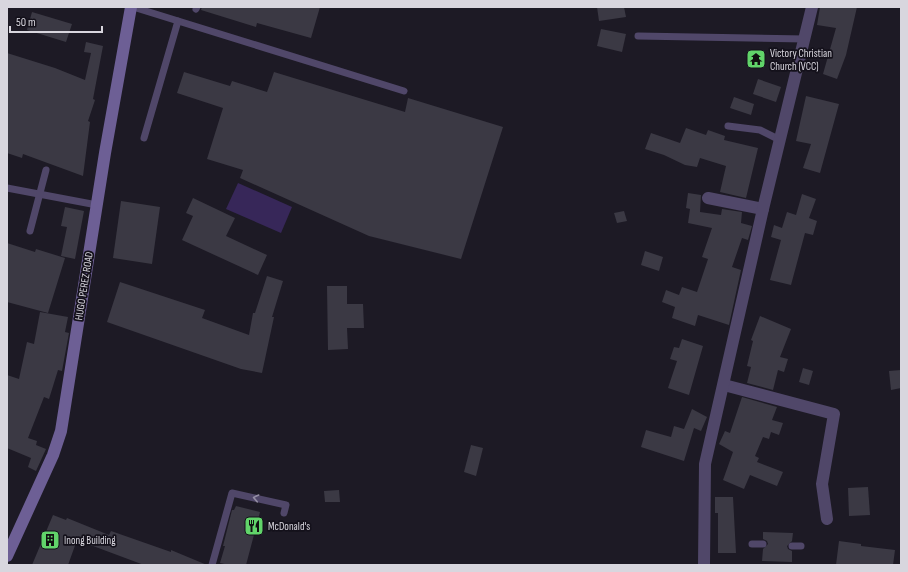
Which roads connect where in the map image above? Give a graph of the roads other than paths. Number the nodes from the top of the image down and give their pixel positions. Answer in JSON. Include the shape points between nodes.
{"nodes":[{"id":1,"x":132,"y":7,"type":"edge"},
{"id":2,"x":812,"y":7,"type":"edge"},
{"id":3,"x":178,"y":21,"type":"junction"},
{"id":4,"x":638,"y":36,"type":"dead end"},
{"id":5,"x":804,"y":39,"type":"junction"},
{"id":6,"x":404,"y":91,"type":"dead end"},
{"id":7,"x":728,"y":126,"type":"dead end"},
{"id":8,"x":144,"y":138,"type":"dead end"},
{"id":9,"x":780,"y":140,"type":"junction"},
{"id":10,"x":46,"y":170,"type":"dead end"},
{"id":11,"x":7,"y":188,"type":"edge"},
{"id":12,"x":40,"y":194,"type":"junction"},
{"id":13,"x":708,"y":198,"type":"dead end"},
{"id":14,"x":97,"y":205,"type":"junction"},
{"id":15,"x":763,"y":209,"type":"junction"},
{"id":16,"x":30,"y":231,"type":"dead end"},
{"id":17,"x":724,"y":385,"type":"junction"},
{"id":18,"x":284,"y":513,"type":"dead end"},
{"id":19,"x":827,"y":519,"type":"dead end"},
{"id":20,"x":752,"y":544,"type":"dead end"},
{"id":21,"x":763,"y":544,"type":"dead end"},
{"id":22,"x":792,"y":546,"type":"dead end"},
{"id":23,"x":800,"y":546,"type":"dead end"},
{"id":24,"x":7,"y":556,"type":"edge"},
{"id":25,"x":212,"y":565,"type":"edge"},
{"id":26,"x":704,"y":565,"type":"edge"}],
"edges":[{"from":1,"to":3,"type":"lane"},
{"from":1,"to":14,"type":"street","name":"HUGO PEREZ ROAD"},
{"from":2,"to":5,"type":"street"},
{"from":3,"to":6,"type":"lane"},
{"from":3,"to":8,"type":"lane"},
{"from":4,"to":5,"type":"lane"},
{"from":5,"to":9,"type":"street"},
{"from":7,"to":9,"type":"lane","via":[[760,130]]},
{"from":9,"to":15,"type":"street"},
{"from":10,"to":12,"type":"lane"},
{"from":11,"to":12,"type":"lane"},
{"from":12,"to":14,"type":"lane"},
{"from":12,"to":16,"type":"lane"},
{"from":13,"to":15,"type":"street"},
{"from":14,"to":24,"type":"street","name":"HUGO PEREZ ROAD","via":[[61,431]]},
{"from":15,"to":17,"type":"street"},
{"from":17,"to":19,"type":"street","via":[[834,414],[822,484]]},
{"from":17,"to":26,"type":"street","via":[[705,464]]},
{"from":18,"to":25,"type":"lane","one_way":true,"via":[[286,505],[232,493]]},
{"from":20,"to":21,"type":"lane"},
{"from":22,"to":23,"type":"lane"}]}
